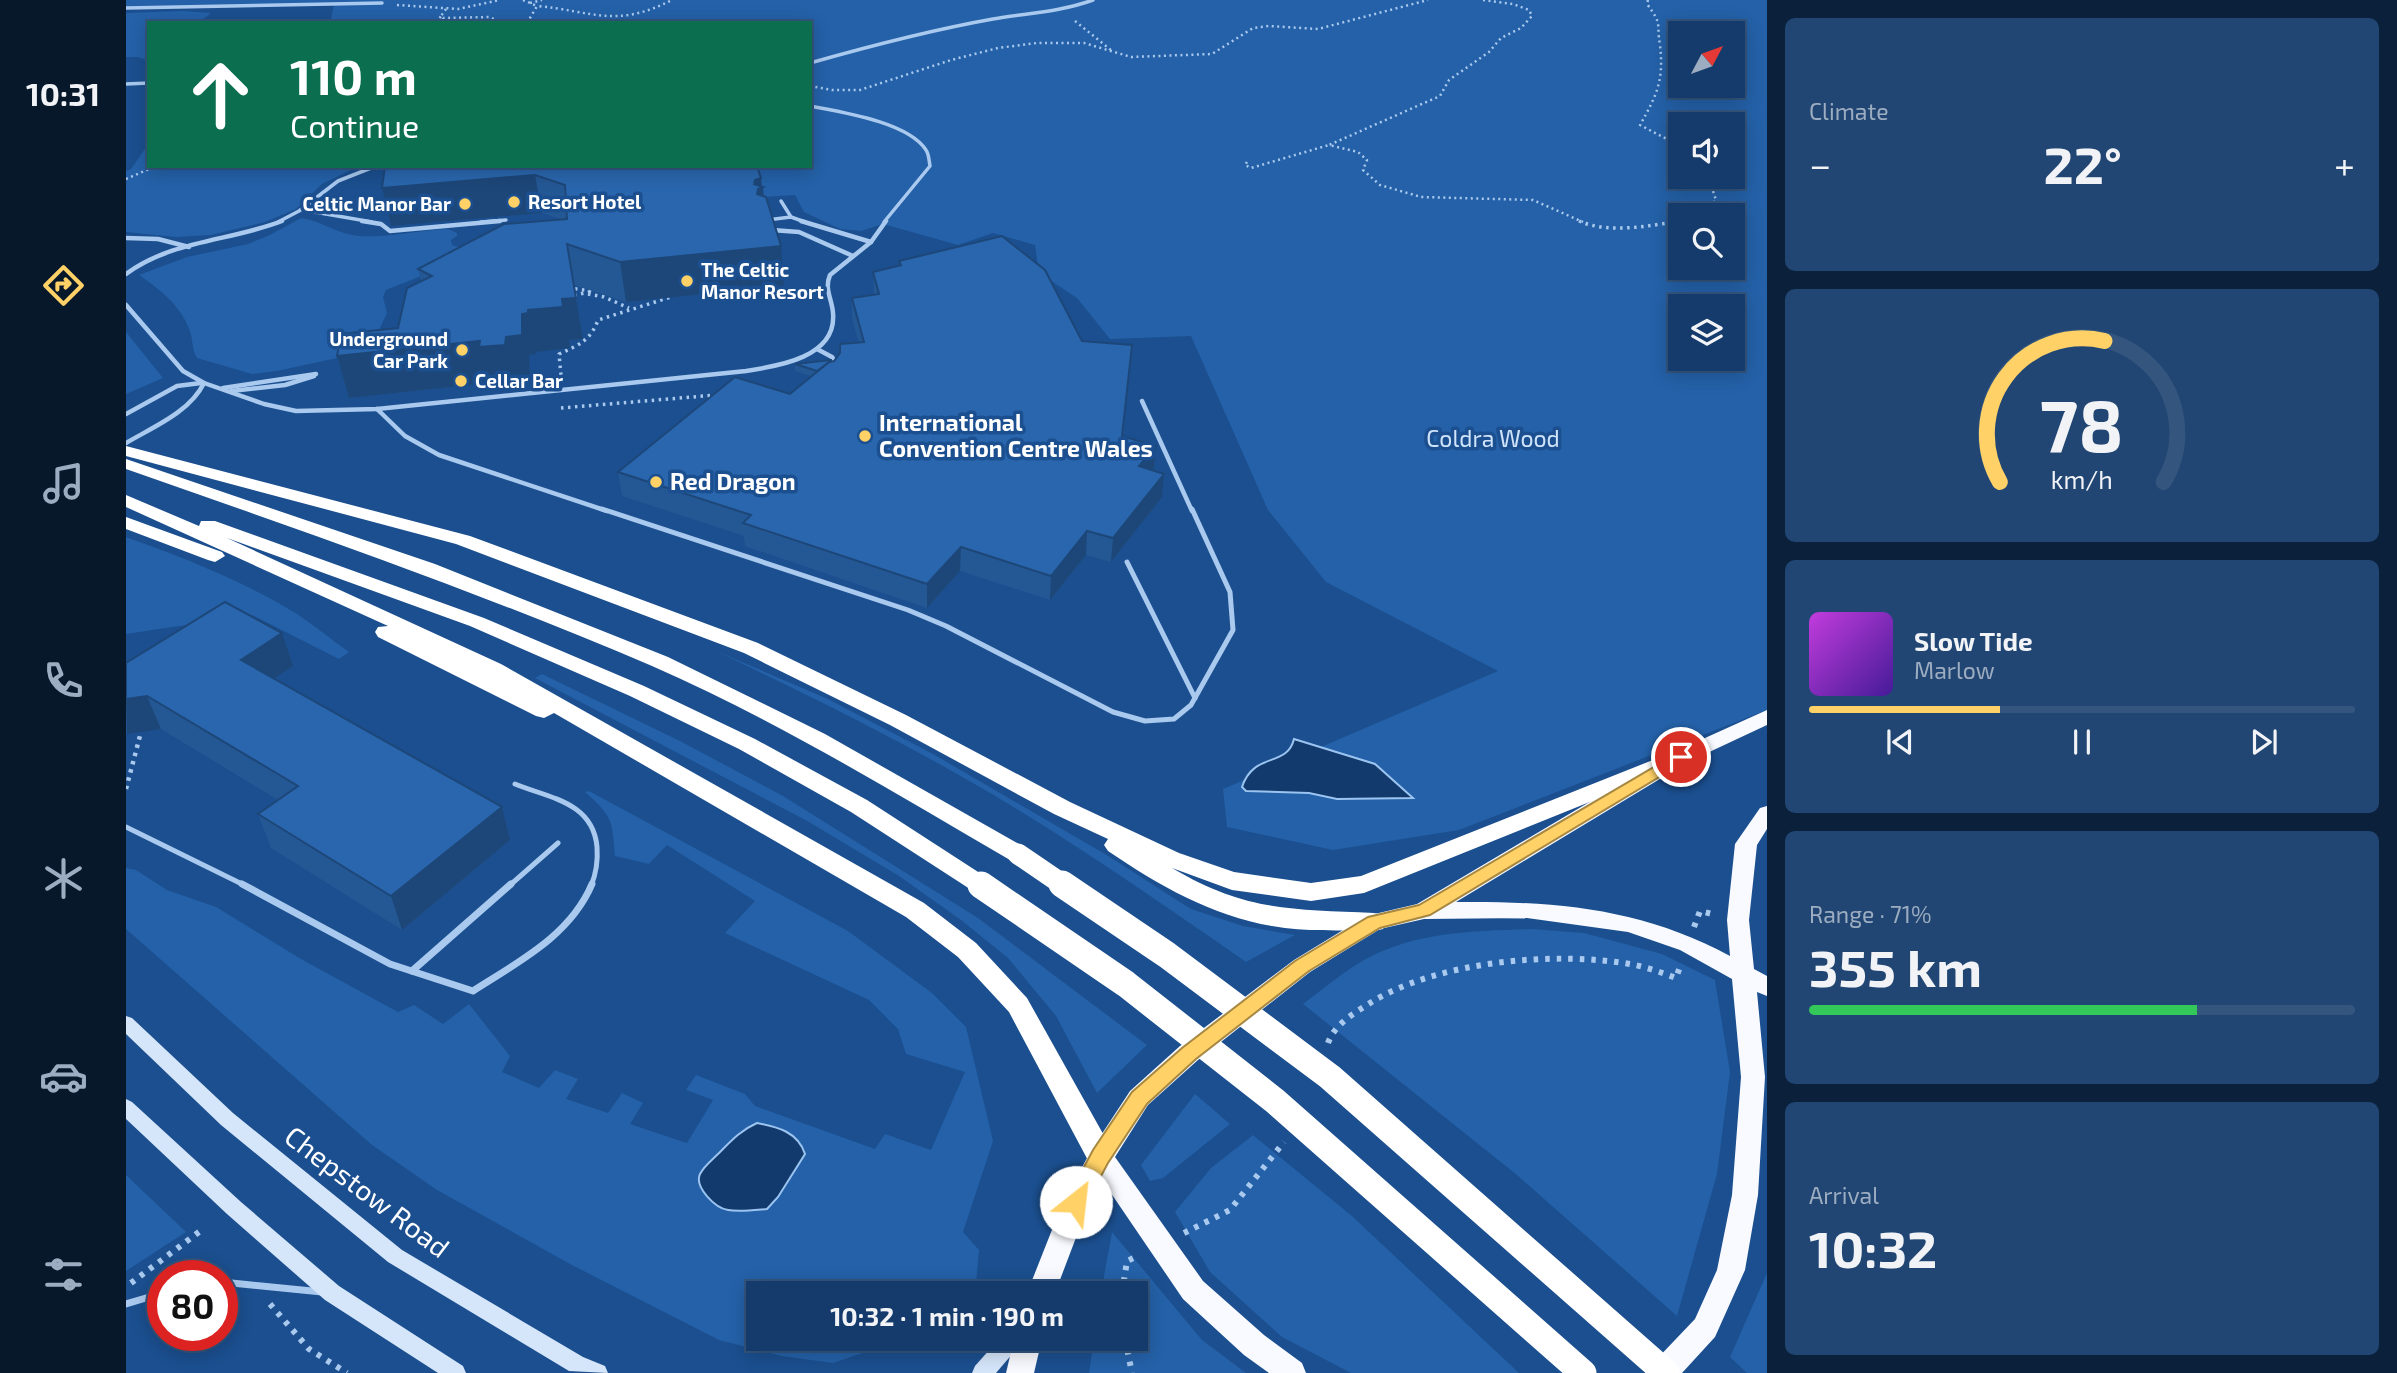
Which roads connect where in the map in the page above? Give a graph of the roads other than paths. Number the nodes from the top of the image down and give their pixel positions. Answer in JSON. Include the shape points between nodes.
{"nodes":[{"id":1,"x":1093,"y":0,"type":"edge"},
{"id":2,"x":382,"y":3,"type":"road end"},
{"id":3,"x":126,"y":8,"type":"edge"},
{"id":4,"x":812,"y":62,"type":"edge"},
{"id":5,"x":147,"y":83,"type":"edge"},
{"id":6,"x":126,"y":84,"type":"edge"},
{"id":7,"x":812,"y":106,"type":"edge"},
{"id":8,"x":369,"y":168,"type":"edge"},
{"id":9,"x":781,"y":201,"type":"dead end"},
{"id":10,"x":303,"y":210,"type":"junction"},
{"id":11,"x":791,"y":217,"type":"junction"},
{"id":12,"x":506,"y":220,"type":"dead end"},
{"id":13,"x":762,"y":221,"type":"edge"},
{"id":14,"x":765,"y":231,"type":"edge"},
{"id":15,"x":126,"y":238,"type":"edge"},
{"id":16,"x":871,"y":242,"type":"junction"},
{"id":17,"x":188,"y":247,"type":"junction"},
{"id":18,"x":853,"y":256,"type":"junction"},
{"id":19,"x":126,"y":274,"type":"edge"},
{"id":20,"x":126,"y":306,"type":"edge"},
{"id":21,"x":817,"y":349,"type":"junction"},
{"id":22,"x":837,"y":373,"type":"edge"},
{"id":23,"x":204,"y":383,"type":"junction"},
{"id":24,"x":220,"y":388,"type":"junction"},
{"id":25,"x":230,"y":392,"type":"junction"},
{"id":26,"x":1142,"y":401,"type":"dead end"},
{"id":27,"x":377,"y":409,"type":"junction"},
{"id":28,"x":126,"y":414,"type":"edge"},
{"id":29,"x":126,"y":443,"type":"edge"},
{"id":30,"x":126,"y":451,"type":"edge"},
{"id":31,"x":126,"y":463,"type":"edge"},
{"id":32,"x":126,"y":498,"type":"edge"},
{"id":33,"x":126,"y":523,"type":"edge"},
{"id":34,"x":1127,"y":562,"type":"dead end"},
{"id":35,"x":1195,"y":698,"type":"junction"},
{"id":36,"x":1767,"y":717,"type":"edge"},
{"id":37,"x":649,"y":757,"type":"junction"},
{"id":38,"x":1681,"y":757,"type":"junction"},
{"id":39,"x":515,"y":784,"type":"dead end"},
{"id":40,"x":1062,"y":808,"type":"junction"},
{"id":41,"x":1767,"y":813,"type":"edge"},
{"id":42,"x":126,"y":827,"type":"edge"},
{"id":43,"x":558,"y":843,"type":"dead end"},
{"id":44,"x":1424,"y":911,"type":"junction"},
{"id":45,"x":1374,"y":922,"type":"junction"},
{"id":46,"x":412,"y":971,"type":"junction"},
{"id":47,"x":1756,"y":980,"type":"edge"},
{"id":48,"x":126,"y":1023,"type":"edge"},
{"id":49,"x":126,"y":1107,"type":"edge"},
{"id":50,"x":1101,"y":1157,"type":"junction"},
{"id":51,"x":1046,"y":1281,"type":"edge"},
{"id":52,"x":238,"y":1283,"type":"edge"},
{"id":53,"x":332,"y":1293,"type":"junction"},
{"id":54,"x":147,"y":1298,"type":"edge"},
{"id":55,"x":126,"y":1304,"type":"edge"},
{"id":56,"x":1001,"y":1351,"type":"edge"},
{"id":57,"x":1025,"y":1351,"type":"edge"},
{"id":58,"x":456,"y":1373,"type":"edge"},
{"id":59,"x":598,"y":1373,"type":"edge"},
{"id":60,"x":982,"y":1373,"type":"edge"},
{"id":61,"x":1020,"y":1373,"type":"edge"},
{"id":62,"x":1292,"y":1373,"type":"edge"},
{"id":63,"x":1583,"y":1373,"type":"edge"},
{"id":64,"x":1665,"y":1373,"type":"edge"}],
"edges":[{"from":1,"to":4,"type":"lane","via":[[1058,11],[940,29]]},
{"from":2,"to":3,"type":"lane"},
{"from":5,"to":6,"type":"lane"},
{"from":7,"to":16,"type":"lane","via":[[880,123],[926,151],[930,166]]},
{"from":8,"to":10,"type":"lane","via":[[330,185]]},
{"from":9,"to":11,"type":"lane"},
{"from":10,"to":12,"type":"lane","via":[[381,225],[390,231]]},
{"from":10,"to":17,"type":"lane","via":[[264,228]]},
{"from":11,"to":13,"type":"lane"},
{"from":11,"to":16,"type":"lane"},
{"from":14,"to":18,"type":"lane","via":[[799,232]]},
{"from":15,"to":17,"type":"lane","via":[[158,239]]},
{"from":16,"to":18,"type":"lane"},
{"from":17,"to":19,"type":"lane","via":[[143,262]]},
{"from":18,"to":21,"type":"lane","via":[[828,280],[833,323]]},
{"from":20,"to":23,"type":"lane","via":[[183,371]]},
{"from":21,"to":22,"type":"lane","via":[[832,357]]},
{"from":21,"to":27,"type":"lane","via":[[765,369]]},
{"from":23,"to":24,"type":"lane"},
{"from":23,"to":28,"type":"lane","via":[[177,386]]},
{"from":23,"to":29,"type":"lane","via":[[198,396]]},
{"from":24,"to":25,"type":"lane"},
{"from":24,"to":25,"type":"lane","via":[[316,374],[296,382]]},
{"from":25,"to":27,"type":"lane","via":[[296,411]]},
{"from":26,"to":35,"type":"lane","via":[[1230,592],[1233,630]]},
{"from":27,"to":35,"type":"lane","via":[[401,436],[418,446],[926,617],[1113,712],[1170,722],[1183,715]]},
{"from":30,"to":40,"type":"highway","via":[[463,540],[751,648]]},
{"from":31,"to":64,"type":"highway","bridge":true,"via":[[428,568],[661,662],[817,739],[1018,855],[1167,955],[1330,1077]]},
{"from":32,"to":37,"type":"highway","via":[[494,669]]},
{"from":32,"to":63,"type":"highway","bridge":true,"via":[[477,622],[637,691],[747,744],[859,806],[1126,984],[1275,1101]]},
{"from":33,"to":37,"type":"highway","via":[[274,579],[513,697]]},
{"from":34,"to":35,"type":"lane"},
{"from":36,"to":38,"type":"highway"},
{"from":37,"to":50,"type":"highway","via":[[915,911],[967,950],[1018,1005]]},
{"from":38,"to":40,"type":"highway","via":[[1364,884],[1311,892],[1232,881],[1171,859]]},
{"from":38,"to":44,"type":"highway"},
{"from":39,"to":46,"type":"lane","via":[[570,805],[590,823],[596,834],[597,864],[587,897],[577,913],[544,943],[473,991]]},
{"from":40,"to":45,"type":"highway","via":[[1158,874],[1228,904],[1272,917]]},
{"from":41,"to":47,"type":"highway","via":[[1746,844],[1738,920]]},
{"from":42,"to":46,"type":"lane","via":[[390,964]]},
{"from":43,"to":46,"type":"lane"},
{"from":44,"to":45,"type":"highway"},
{"from":44,"to":47,"type":"highway","via":[[1527,909],[1629,923],[1688,944]]},
{"from":45,"to":50,"type":"highway","via":[[1302,966],[1189,1054],[1139,1098]]},
{"from":47,"to":64,"type":"highway","via":[[1745,1195],[1731,1270],[1705,1328]]},
{"from":48,"to":59,"type":"main road","name":"Chepstow Road","via":[[227,1119],[395,1256]]},
{"from":49,"to":53,"type":"main road"},
{"from":50,"to":51,"type":"highway","via":[[1076,1202]]},
{"from":50,"to":62,"type":"highway","via":[[1193,1290]]},
{"from":52,"to":53,"type":"lane"},
{"from":53,"to":58,"type":"main road"},
{"from":54,"to":55,"type":"lane"},
{"from":56,"to":60,"type":"main road"},
{"from":57,"to":61,"type":"highway"}]}
